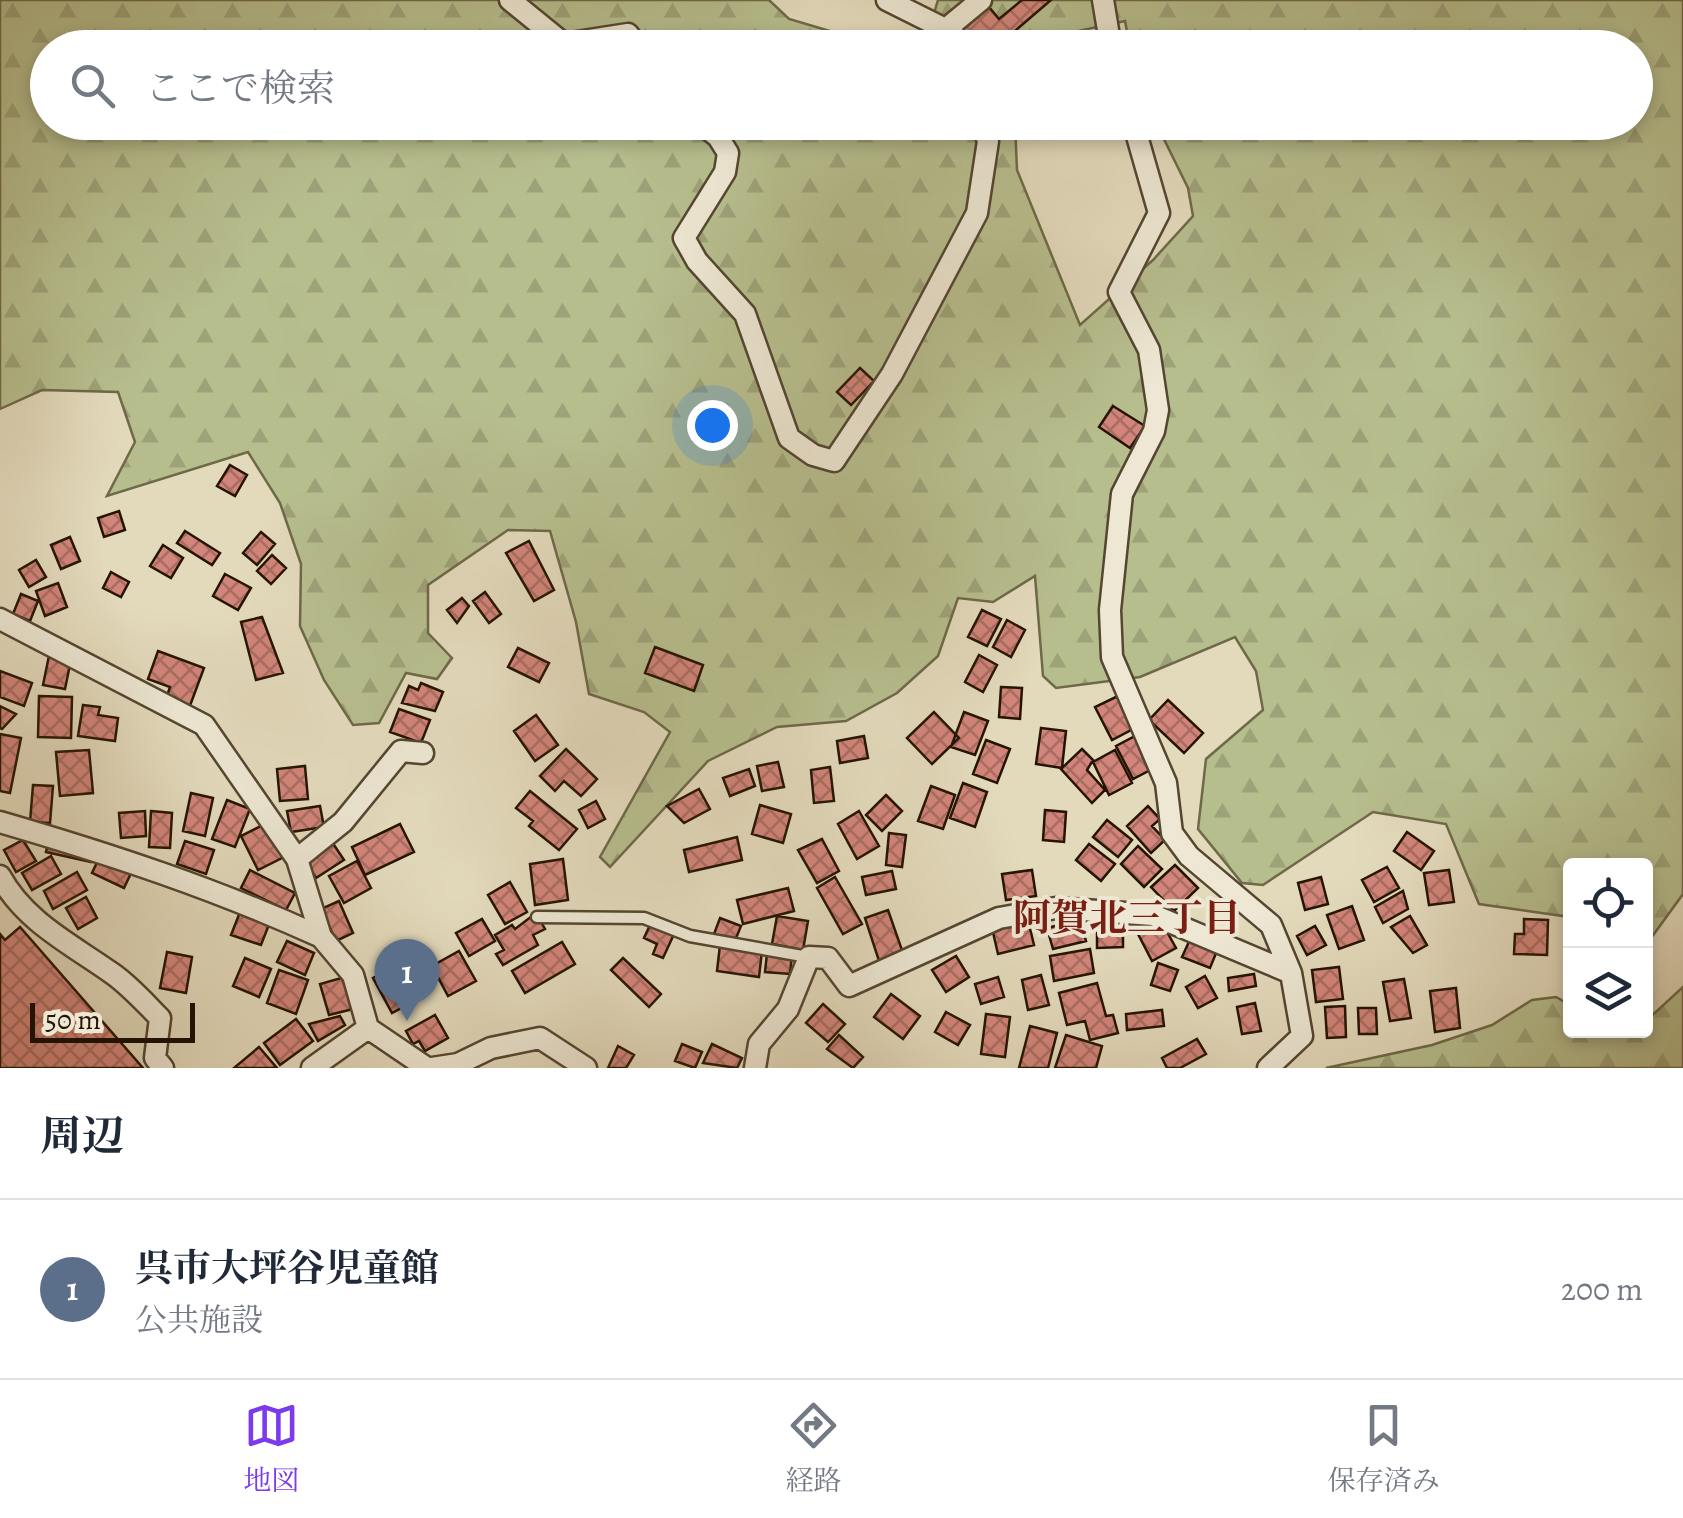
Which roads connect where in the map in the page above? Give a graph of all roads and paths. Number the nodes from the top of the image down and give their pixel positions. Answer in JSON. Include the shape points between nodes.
{"nodes":[{"id":1,"x":510,"y":0,"type":"edge"},
{"id":2,"x":887,"y":0,"type":"edge"},
{"id":3,"x":982,"y":0,"type":"edge"},
{"id":4,"x":1104,"y":0,"type":"edge"},
{"id":5,"x":547,"y":30,"type":"edge"},
{"id":6,"x":936,"y":30,"type":"edge"},
{"id":7,"x":958,"y":30,"type":"edge"},
{"id":8,"x":1108,"y":30,"type":"edge"},
{"id":9,"x":720,"y":140,"type":"edge"},
{"id":10,"x":988,"y":140,"type":"edge"},
{"id":11,"x":1138,"y":140,"type":"edge"},
{"id":12,"x":0,"y":618,"type":"edge"},
{"id":13,"x":423,"y":753,"type":"dead end"},
{"id":14,"x":0,"y":822,"type":"edge"},
{"id":15,"x":296,"y":859,"type":"junction"},
{"id":16,"x":0,"y":876,"type":"edge"},
{"id":17,"x":536,"y":916,"type":"dead end"},
{"id":18,"x":321,"y":937,"type":"junction"},
{"id":19,"x":809,"y":957,"type":"junction"},
{"id":20,"x":1291,"y":973,"type":"junction"},
{"id":21,"x":368,"y":1028,"type":"junction"},
{"id":22,"x":163,"y":1068,"type":"edge"},
{"id":23,"x":312,"y":1068,"type":"edge"},
{"id":24,"x":430,"y":1068,"type":"edge"},
{"id":25,"x":586,"y":1068,"type":"edge"},
{"id":26,"x":755,"y":1068,"type":"edge"},
{"id":27,"x":1268,"y":1068,"type":"edge"}],
"edges":[{"from":1,"to":5,"type":"street"},
{"from":2,"to":6,"type":"street"},
{"from":3,"to":7,"type":"street"},
{"from":4,"to":8,"type":"street"},
{"from":9,"to":10,"type":"street","via":[[728,153],[725,172],[684,238],[746,314],[789,438],[834,460],[892,374],[977,212]]},
{"from":11,"to":20,"type":"street","via":[[1159,212],[1120,292],[1149,350],[1158,410],[1122,494],[1112,657],[1166,783],[1172,833],[1189,856],[1271,925]]},
{"from":12,"to":15,"type":"street","via":[[204,725]]},
{"from":13,"to":15,"type":"street","via":[[402,751],[344,822]]},
{"from":14,"to":18,"type":"street","via":[[156,869]]},
{"from":15,"to":18,"type":"street"},
{"from":16,"to":22,"type":"street","via":[[34,919],[117,977],[160,1018],[155,1058]]},
{"from":17,"to":19,"type":"lane","via":[[644,918],[690,936]]},
{"from":18,"to":21,"type":"street","via":[[354,974]]},
{"from":19,"to":20,"type":"street","via":[[828,958],[850,986],[999,918],[1056,908],[1153,915]]},
{"from":19,"to":26,"type":"street","via":[[788,1009],[759,1044]]},
{"from":20,"to":27,"type":"street","via":[[1302,1036]]},
{"from":21,"to":23,"type":"street"},
{"from":21,"to":24,"type":"street"},
{"from":24,"to":25,"type":"street","via":[[540,1038]]}]}
